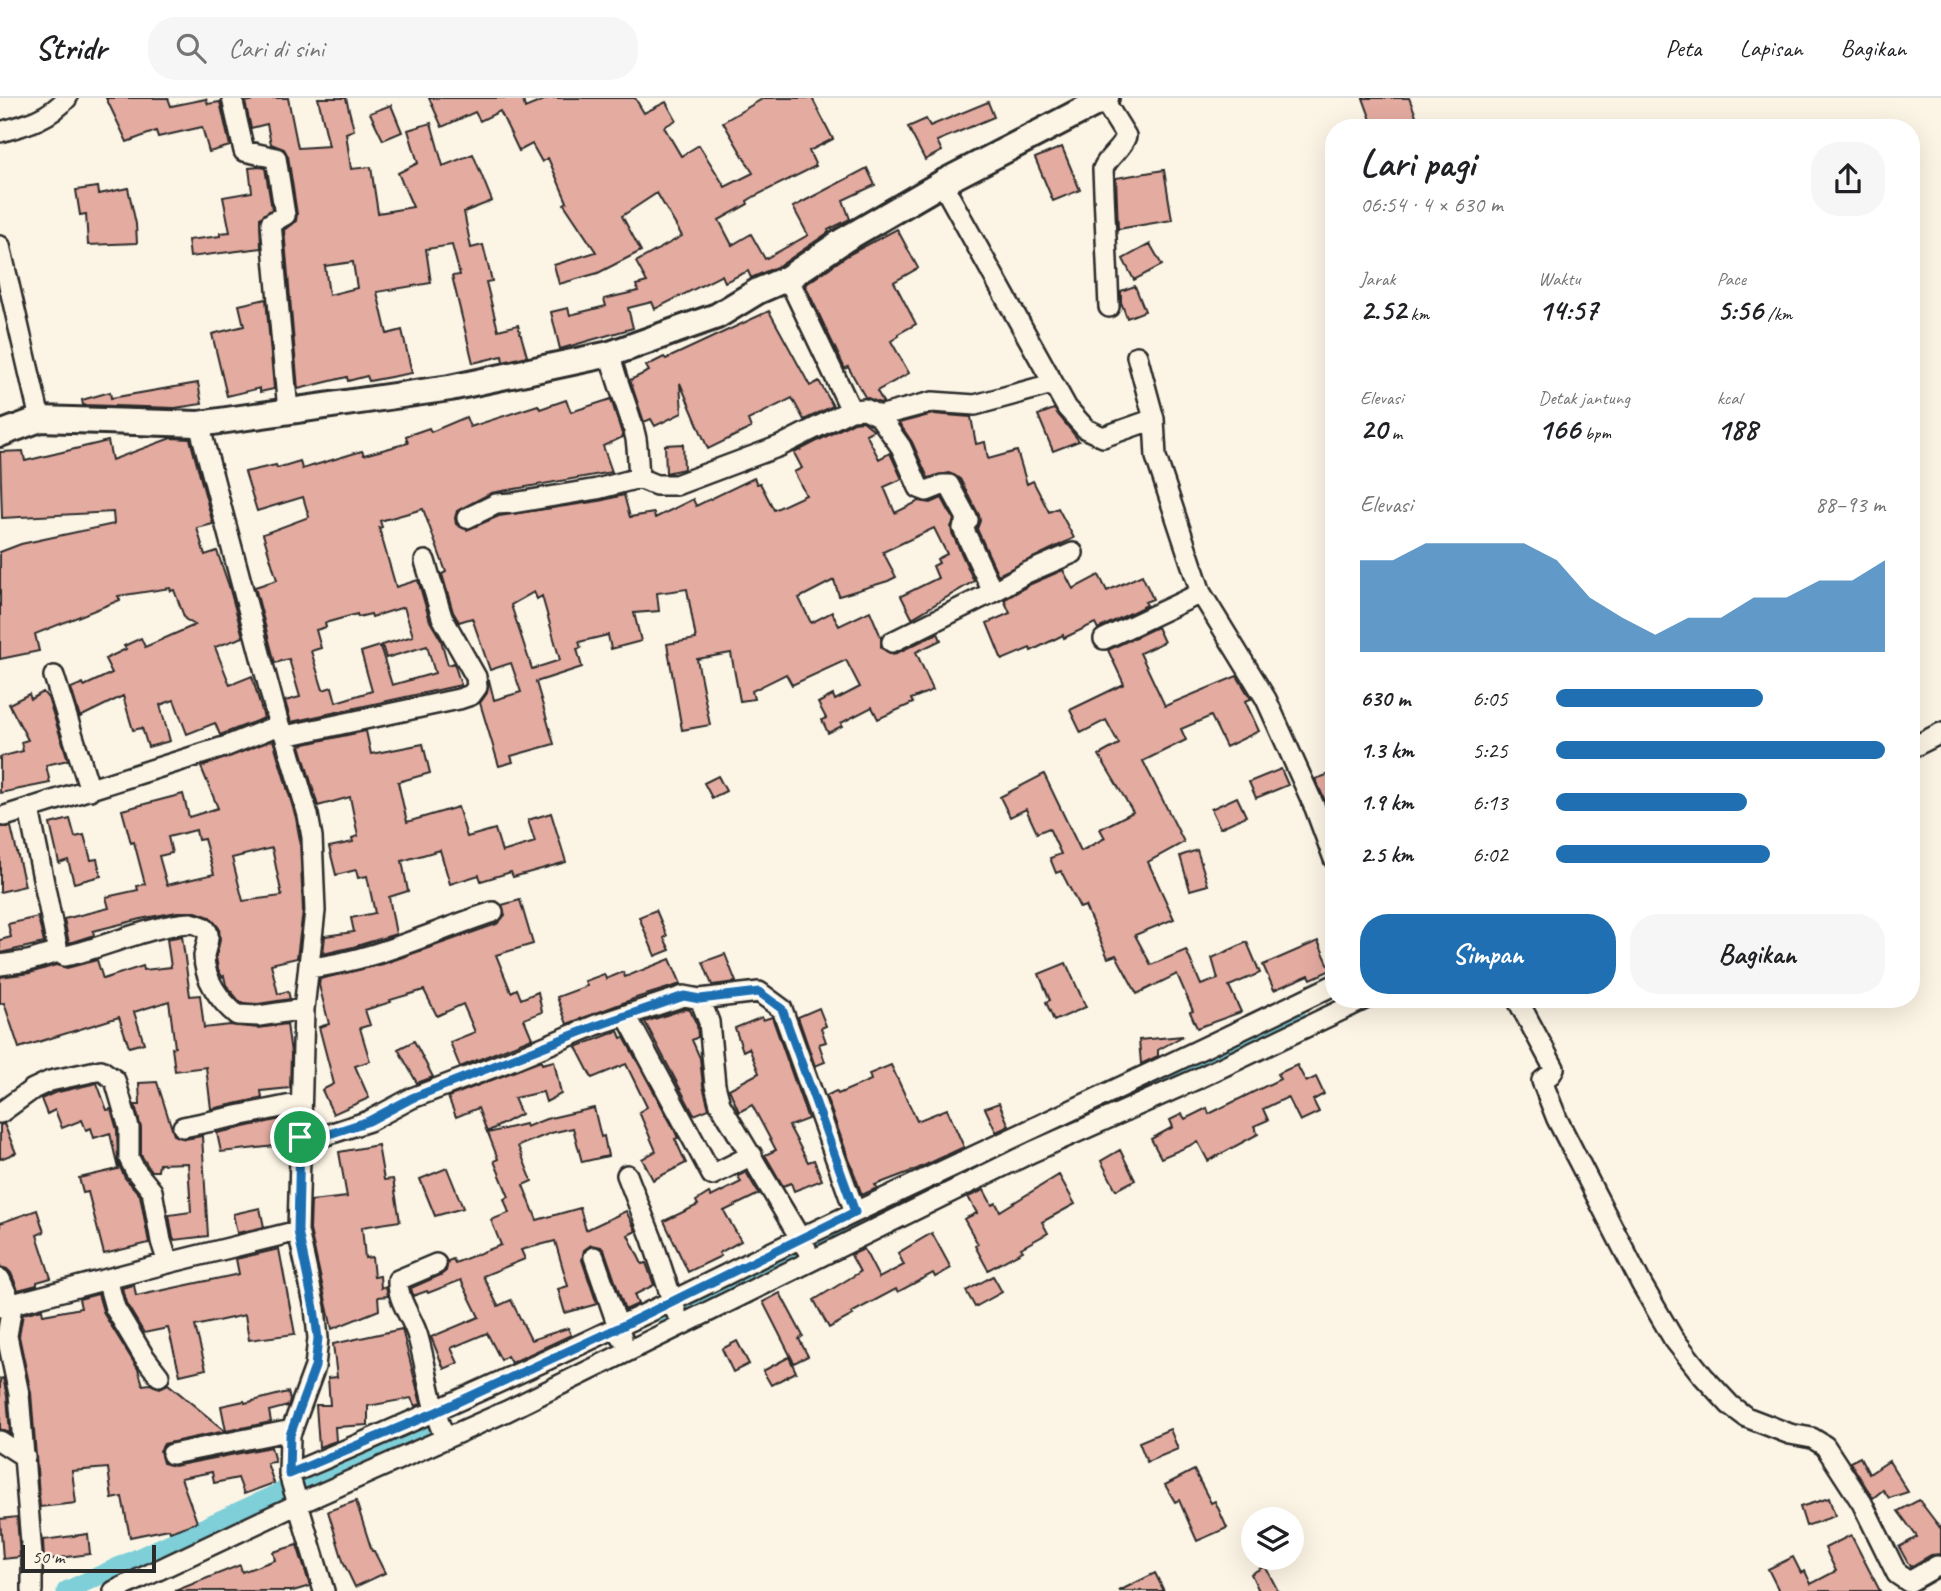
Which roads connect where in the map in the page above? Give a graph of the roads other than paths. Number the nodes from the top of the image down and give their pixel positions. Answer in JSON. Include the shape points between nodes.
{"nodes":[{"id":1,"x":67,"y":98,"type":"edge"},
{"id":2,"x":232,"y":98,"type":"edge"},
{"id":3,"x":1105,"y":99,"type":"edge"},
{"id":4,"x":0,"y":132,"type":"edge"},
{"id":5,"x":942,"y":183,"type":"junction"},
{"id":6,"x":0,"y":246,"type":"edge"},
{"id":7,"x":788,"y":278,"type":"junction"},
{"id":8,"x":1109,"y":307,"type":"dead end"},
{"id":9,"x":610,"y":354,"type":"junction"},
{"id":10,"x":1137,"y":356,"type":"dead end"},
{"id":11,"x":1052,"y":384,"type":"junction"},
{"id":12,"x":851,"y":410,"type":"junction"},
{"id":13,"x":288,"y":411,"type":"junction"},
{"id":14,"x":879,"y":416,"type":"junction"},
{"id":15,"x":40,"y":419,"type":"junction"},
{"id":16,"x":1154,"y":419,"type":"junction"},
{"id":17,"x":200,"y":424,"type":"junction"},
{"id":18,"x":0,"y":434,"type":"edge"},
{"id":19,"x":639,"y":478,"type":"junction"},
{"id":20,"x":467,"y":518,"type":"dead end"},
{"id":21,"x":1073,"y":553,"type":"dead end"},
{"id":22,"x":425,"y":561,"type":"dead end"},
{"id":23,"x":993,"y":592,"type":"junction"},
{"id":24,"x":1201,"y":593,"type":"junction"},
{"id":25,"x":1104,"y":639,"type":"dead end"},
{"id":26,"x":892,"y":642,"type":"dead end"},
{"id":27,"x":54,"y":676,"type":"dead end"},
{"id":28,"x":282,"y":731,"type":"junction"},
{"id":29,"x":1941,"y":733,"type":"edge"},
{"id":30,"x":1920,"y":744,"type":"edge"},
{"id":31,"x":90,"y":790,"type":"junction"},
{"id":32,"x":29,"y":808,"type":"junction"},
{"id":33,"x":5,"y":816,"type":"dead end"},
{"id":34,"x":1325,"y":835,"type":"edge"},
{"id":35,"x":493,"y":912,"type":"dead end"},
{"id":36,"x":58,"y":953,"type":"junction"},
{"id":37,"x":0,"y":965,"type":"edge"},
{"id":38,"x":309,"y":968,"type":"junction"},
{"id":39,"x":1325,"y":989,"type":"edge"},
{"id":40,"x":700,"y":999,"type":"junction"},
{"id":41,"x":1346,"y":1008,"type":"edge"},
{"id":42,"x":1522,"y":1008,"type":"edge"},
{"id":43,"x":304,"y":1009,"type":"junction"},
{"id":44,"x":627,"y":1017,"type":"junction"},
{"id":45,"x":302,"y":1102,"type":"junction"},
{"id":46,"x":0,"y":1113,"type":"edge"},
{"id":47,"x":183,"y":1127,"type":"dead end"},
{"id":48,"x":300,"y":1137,"type":"junction"},
{"id":49,"x":752,"y":1155,"type":"junction"},
{"id":50,"x":627,"y":1175,"type":"dead end"},
{"id":51,"x":855,"y":1212,"type":"junction"},
{"id":52,"x":298,"y":1231,"type":"junction"},
{"id":53,"x":806,"y":1249,"type":"junction"},
{"id":54,"x":594,"y":1257,"type":"dead end"},
{"id":55,"x":168,"y":1263,"type":"junction"},
{"id":56,"x":436,"y":1264,"type":"dead end"},
{"id":57,"x":0,"y":1279,"type":"edge"},
{"id":58,"x":107,"y":1279,"type":"junction"},
{"id":59,"x":6,"y":1307,"type":"edge"},
{"id":60,"x":677,"y":1313,"type":"junction"},
{"id":61,"x":623,"y":1339,"type":"junction"},
{"id":62,"x":159,"y":1376,"type":"dead end"},
{"id":63,"x":439,"y":1425,"type":"junction"},
{"id":64,"x":292,"y":1430,"type":"junction"},
{"id":65,"x":0,"y":1441,"type":"edge"},
{"id":66,"x":172,"y":1454,"type":"dead end"},
{"id":67,"x":25,"y":1457,"type":"junction"},
{"id":68,"x":293,"y":1488,"type":"junction"},
{"id":69,"x":1941,"y":1567,"type":"edge"},
{"id":70,"x":32,"y":1591,"type":"edge"},
{"id":71,"x":114,"y":1591,"type":"edge"},
{"id":72,"x":324,"y":1591,"type":"edge"}],
"edges":[{"from":1,"to":4,"type":"street","via":[[57,110]]},
{"from":2,"to":13,"type":"street","via":[[244,151],[276,158],[285,215],[271,223]]},
{"from":3,"to":5,"type":"street"},
{"from":3,"to":8,"type":"street","via":[[1126,136],[1103,169]]},
{"from":5,"to":7,"type":"street"},
{"from":5,"to":11,"type":"street"},
{"from":6,"to":15,"type":"street"},
{"from":7,"to":9,"type":"street","via":[[717,316]]},
{"from":7,"to":12,"type":"street"},
{"from":9,"to":13,"type":"street","via":[[450,388]]},
{"from":9,"to":19,"type":"street","via":[[636,439]]},
{"from":10,"to":16,"type":"street"},
{"from":11,"to":14,"type":"street","via":[[975,405],[932,402]]},
{"from":11,"to":16,"type":"street","via":[[1076,420],[1103,437]]},
{"from":12,"to":14,"type":"street","via":[[865,409]]},
{"from":12,"to":19,"type":"street","via":[[780,446],[677,485],[656,485]]},
{"from":13,"to":17,"type":"street"},
{"from":14,"to":23,"type":"street","via":[[901,447],[919,488],[927,491],[949,485],[953,490],[968,520],[963,528]]},
{"from":15,"to":17,"type":"street"},
{"from":15,"to":18,"type":"street"},
{"from":16,"to":24,"type":"street","via":[[1156,457]]},
{"from":17,"to":28,"type":"street"},
{"from":19,"to":20,"type":"street","via":[[496,504]]},
{"from":21,"to":23,"type":"street"},
{"from":22,"to":28,"type":"street","via":[[442,617],[476,677],[477,687],[466,697]]},
{"from":23,"to":26,"type":"street"},
{"from":24,"to":25,"type":"street"},
{"from":24,"to":34,"type":"street","via":[[1266,699]]},
{"from":27,"to":31,"type":"street"},
{"from":28,"to":31,"type":"street"},
{"from":28,"to":38,"type":"street","via":[[312,837],[315,911]]},
{"from":29,"to":30,"type":"street"},
{"from":31,"to":32,"type":"street"},
{"from":32,"to":33,"type":"street"},
{"from":32,"to":36,"type":"street"},
{"from":35,"to":38,"type":"street","via":[[384,953]]},
{"from":36,"to":37,"type":"street"},
{"from":36,"to":43,"type":"street","via":[[71,955],[168,926],[197,924],[208,934],[204,953],[207,974],[237,1015]]},
{"from":38,"to":43,"type":"street"},
{"from":39,"to":51,"type":"street"},
{"from":40,"to":44,"type":"street","via":[[684,996]]},
{"from":40,"to":49,"type":"street","via":[[709,1022],[716,1094]]},
{"from":40,"to":51,"type":"street","via":[[759,992],[782,1009]]},
{"from":41,"to":53,"type":"street","via":[[1199,1078]]},
{"from":42,"to":69,"type":"street","via":[[1554,1068],[1542,1081],[1557,1119],[1673,1338],[1746,1418],[1825,1446],[1862,1503],[1897,1574],[1909,1582]]},
{"from":43,"to":45,"type":"street"},
{"from":44,"to":48,"type":"street","via":[[412,1098],[369,1121],[320,1137]]},
{"from":44,"to":49,"type":"street","via":[[712,1175]]},
{"from":45,"to":47,"type":"street"},
{"from":45,"to":48,"type":"street"},
{"from":46,"to":55,"type":"street","via":[[50,1081],[101,1070],[108,1073],[115,1080],[129,1128],[129,1158],[152,1191]]},
{"from":48,"to":52,"type":"street"},
{"from":49,"to":53,"type":"street"},
{"from":50,"to":60,"type":"street"},
{"from":51,"to":53,"type":"street"},
{"from":52,"to":55,"type":"street"},
{"from":52,"to":64,"type":"street","via":[[318,1338],[315,1367]]},
{"from":53,"to":60,"type":"street"},
{"from":54,"to":61,"type":"street"},
{"from":55,"to":58,"type":"street"},
{"from":56,"to":63,"type":"street","via":[[398,1280],[397,1289],[418,1334]]},
{"from":57,"to":59,"type":"street"},
{"from":58,"to":59,"type":"street"},
{"from":58,"to":62,"type":"street","via":[[115,1308]]},
{"from":59,"to":67,"type":"street"},
{"from":60,"to":61,"type":"street"},
{"from":61,"to":63,"type":"street"},
{"from":61,"to":63,"type":"street"},
{"from":63,"to":68,"type":"street"},
{"from":63,"to":68,"type":"street"},
{"from":64,"to":66,"type":"street"},
{"from":64,"to":68,"type":"street"},
{"from":65,"to":67,"type":"street"},
{"from":67,"to":70,"type":"street"},
{"from":68,"to":71,"type":"street"},
{"from":68,"to":72,"type":"street"}]}
